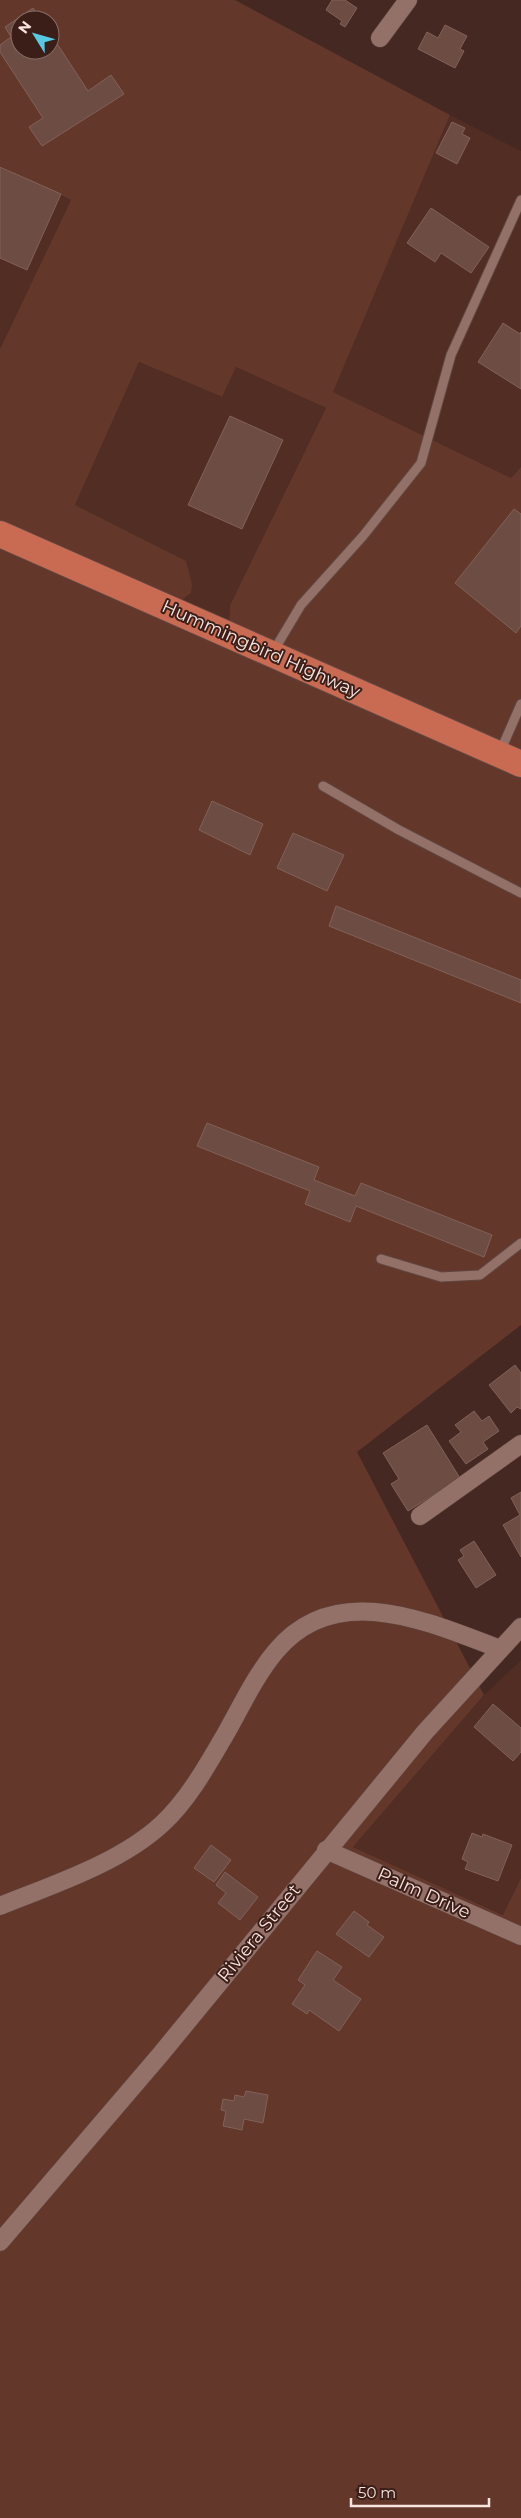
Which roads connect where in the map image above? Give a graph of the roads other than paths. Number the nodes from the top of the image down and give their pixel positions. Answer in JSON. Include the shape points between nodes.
{"nodes":[{"id":1,"x":408,"y":0,"type":"edge"},
{"id":2,"x":380,"y":38,"type":"dead end"},
{"id":3,"x":521,"y":200,"type":"edge"},
{"id":4,"x":0,"y":534,"type":"edge"},
{"id":5,"x":272,"y":654,"type":"junction"},
{"id":6,"x":521,"y":704,"type":"edge"},
{"id":7,"x":510,"y":759,"type":"edge"},
{"id":8,"x":323,"y":786,"type":"dead end"},
{"id":9,"x":521,"y":893,"type":"edge"},
{"id":10,"x":521,"y":1243,"type":"edge"},
{"id":11,"x":381,"y":1259,"type":"dead end"},
{"id":12,"x":521,"y":1444,"type":"edge"},
{"id":13,"x":420,"y":1516,"type":"dead end"},
{"id":14,"x":521,"y":1626,"type":"edge"},
{"id":15,"x":500,"y":1649,"type":"junction"},
{"id":16,"x":326,"y":1850,"type":"junction"},
{"id":17,"x":0,"y":1906,"type":"edge"},
{"id":18,"x":521,"y":1936,"type":"edge"},
{"id":19,"x":0,"y":2242,"type":"edge"}],
"edges":[{"from":1,"to":2,"type":"street"},
{"from":3,"to":5,"type":"lane","via":[[451,355],[421,463],[363,536],[301,605]]},
{"from":4,"to":5,"type":"main road","name":"Hummingbird Highway"},
{"from":5,"to":7,"type":"main road","name":"Hummingbird Highway"},
{"from":6,"to":7,"type":"lane"},
{"from":8,"to":9,"type":"lane"},
{"from":10,"to":11,"type":"lane","via":[[480,1275],[441,1277]]},
{"from":12,"to":13,"type":"street"},
{"from":14,"to":15,"type":"street","name":"Riviera Street"},
{"from":15,"to":16,"type":"street","name":"Riviera Street"},
{"from":15,"to":17,"type":"street","via":[[441,1627],[379,1612],[341,1611],[308,1622],[276,1650],[201,1775],[162,1824],[106,1861]]},
{"from":16,"to":18,"type":"street","name":"Palm Drive"},
{"from":16,"to":19,"type":"street","name":"Riviera Street","via":[[160,2055]]}]}
